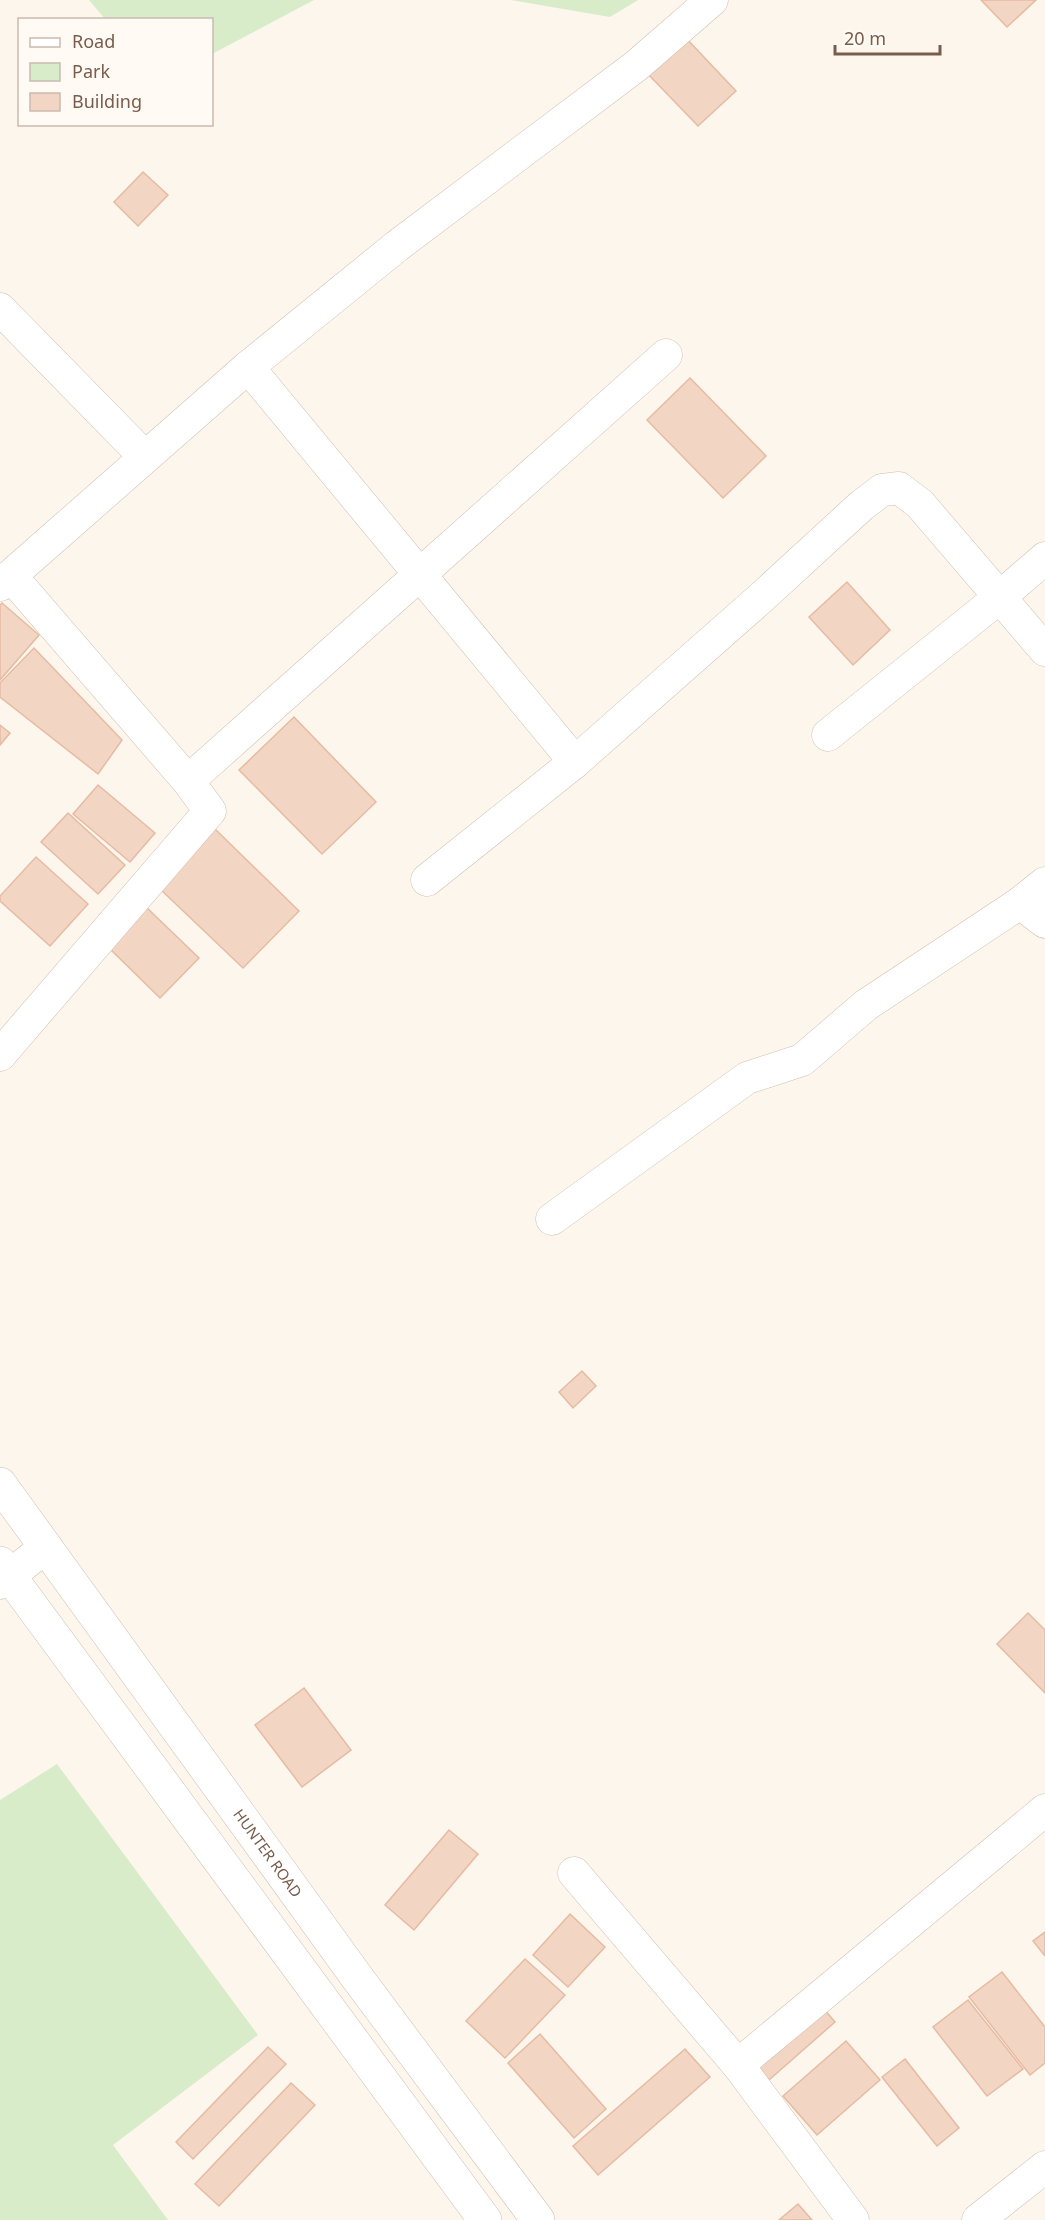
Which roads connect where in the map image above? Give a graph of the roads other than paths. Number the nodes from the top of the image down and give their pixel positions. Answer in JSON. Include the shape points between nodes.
{"nodes":[{"id":1,"x":712,"y":0,"type":"edge"},
{"id":2,"x":0,"y":309,"type":"edge"},
{"id":3,"x":666,"y":355,"type":"dead end"},
{"id":4,"x":248,"y":367,"type":"junction"},
{"id":5,"x":145,"y":458,"type":"junction"},
{"id":6,"x":1045,"y":558,"type":"edge"},
{"id":7,"x":419,"y":576,"type":"junction"},
{"id":8,"x":6,"y":580,"type":"edge"},
{"id":9,"x":1000,"y":597,"type":"junction"},
{"id":10,"x":1045,"y":650,"type":"edge"},
{"id":11,"x":828,"y":735,"type":"dead end"},
{"id":12,"x":575,"y":762,"type":"junction"},
{"id":13,"x":188,"y":781,"type":"junction"},
{"id":14,"x":427,"y":880,"type":"dead end"},
{"id":15,"x":1045,"y":883,"type":"edge"},
{"id":16,"x":1020,"y":903,"type":"junction"},
{"id":17,"x":1045,"y":921,"type":"edge"},
{"id":18,"x":0,"y":1055,"type":"edge"},
{"id":19,"x":552,"y":1219,"type":"dead end"},
{"id":20,"x":0,"y":1485,"type":"edge"},
{"id":21,"x":46,"y":1546,"type":"junction"},
{"id":22,"x":3,"y":1574,"type":"edge"},
{"id":23,"x":1045,"y":1810,"type":"edge"},
{"id":24,"x":574,"y":1873,"type":"dead end"},
{"id":25,"x":738,"y":2064,"type":"junction"},
{"id":26,"x":1045,"y":2167,"type":"edge"},
{"id":27,"x":485,"y":2220,"type":"edge"},
{"id":28,"x":538,"y":2220,"type":"edge"},
{"id":29,"x":853,"y":2220,"type":"edge"},
{"id":30,"x":978,"y":2220,"type":"edge"}],
"edges":[{"from":1,"to":4,"type":"street","via":[[636,66],[397,246]]},
{"from":2,"to":5,"type":"street"},
{"from":3,"to":7,"type":"street"},
{"from":4,"to":5,"type":"street"},
{"from":4,"to":7,"type":"street"},
{"from":5,"to":8,"type":"street"},
{"from":6,"to":9,"type":"street"},
{"from":7,"to":12,"type":"street"},
{"from":7,"to":13,"type":"street"},
{"from":8,"to":13,"type":"street"},
{"from":9,"to":10,"type":"street"},
{"from":9,"to":11,"type":"street"},
{"from":9,"to":12,"type":"street","via":[[920,504],[899,488],[882,490]]},
{"from":12,"to":14,"type":"street"},
{"from":13,"to":18,"type":"street","via":[[210,811]]},
{"from":15,"to":16,"type":"street"},
{"from":16,"to":17,"type":"street"},
{"from":16,"to":19,"type":"street","via":[[866,1005],[802,1060],[747,1078]]},
{"from":20,"to":21,"type":"street","name":"HUNTER ROAD"},
{"from":21,"to":22,"type":"street"},
{"from":21,"to":28,"type":"street","name":"HUNTER ROAD"},
{"from":22,"to":27,"type":"street"},
{"from":23,"to":25,"type":"street"},
{"from":24,"to":25,"type":"street"},
{"from":25,"to":29,"type":"street"},
{"from":26,"to":30,"type":"street"}]}
